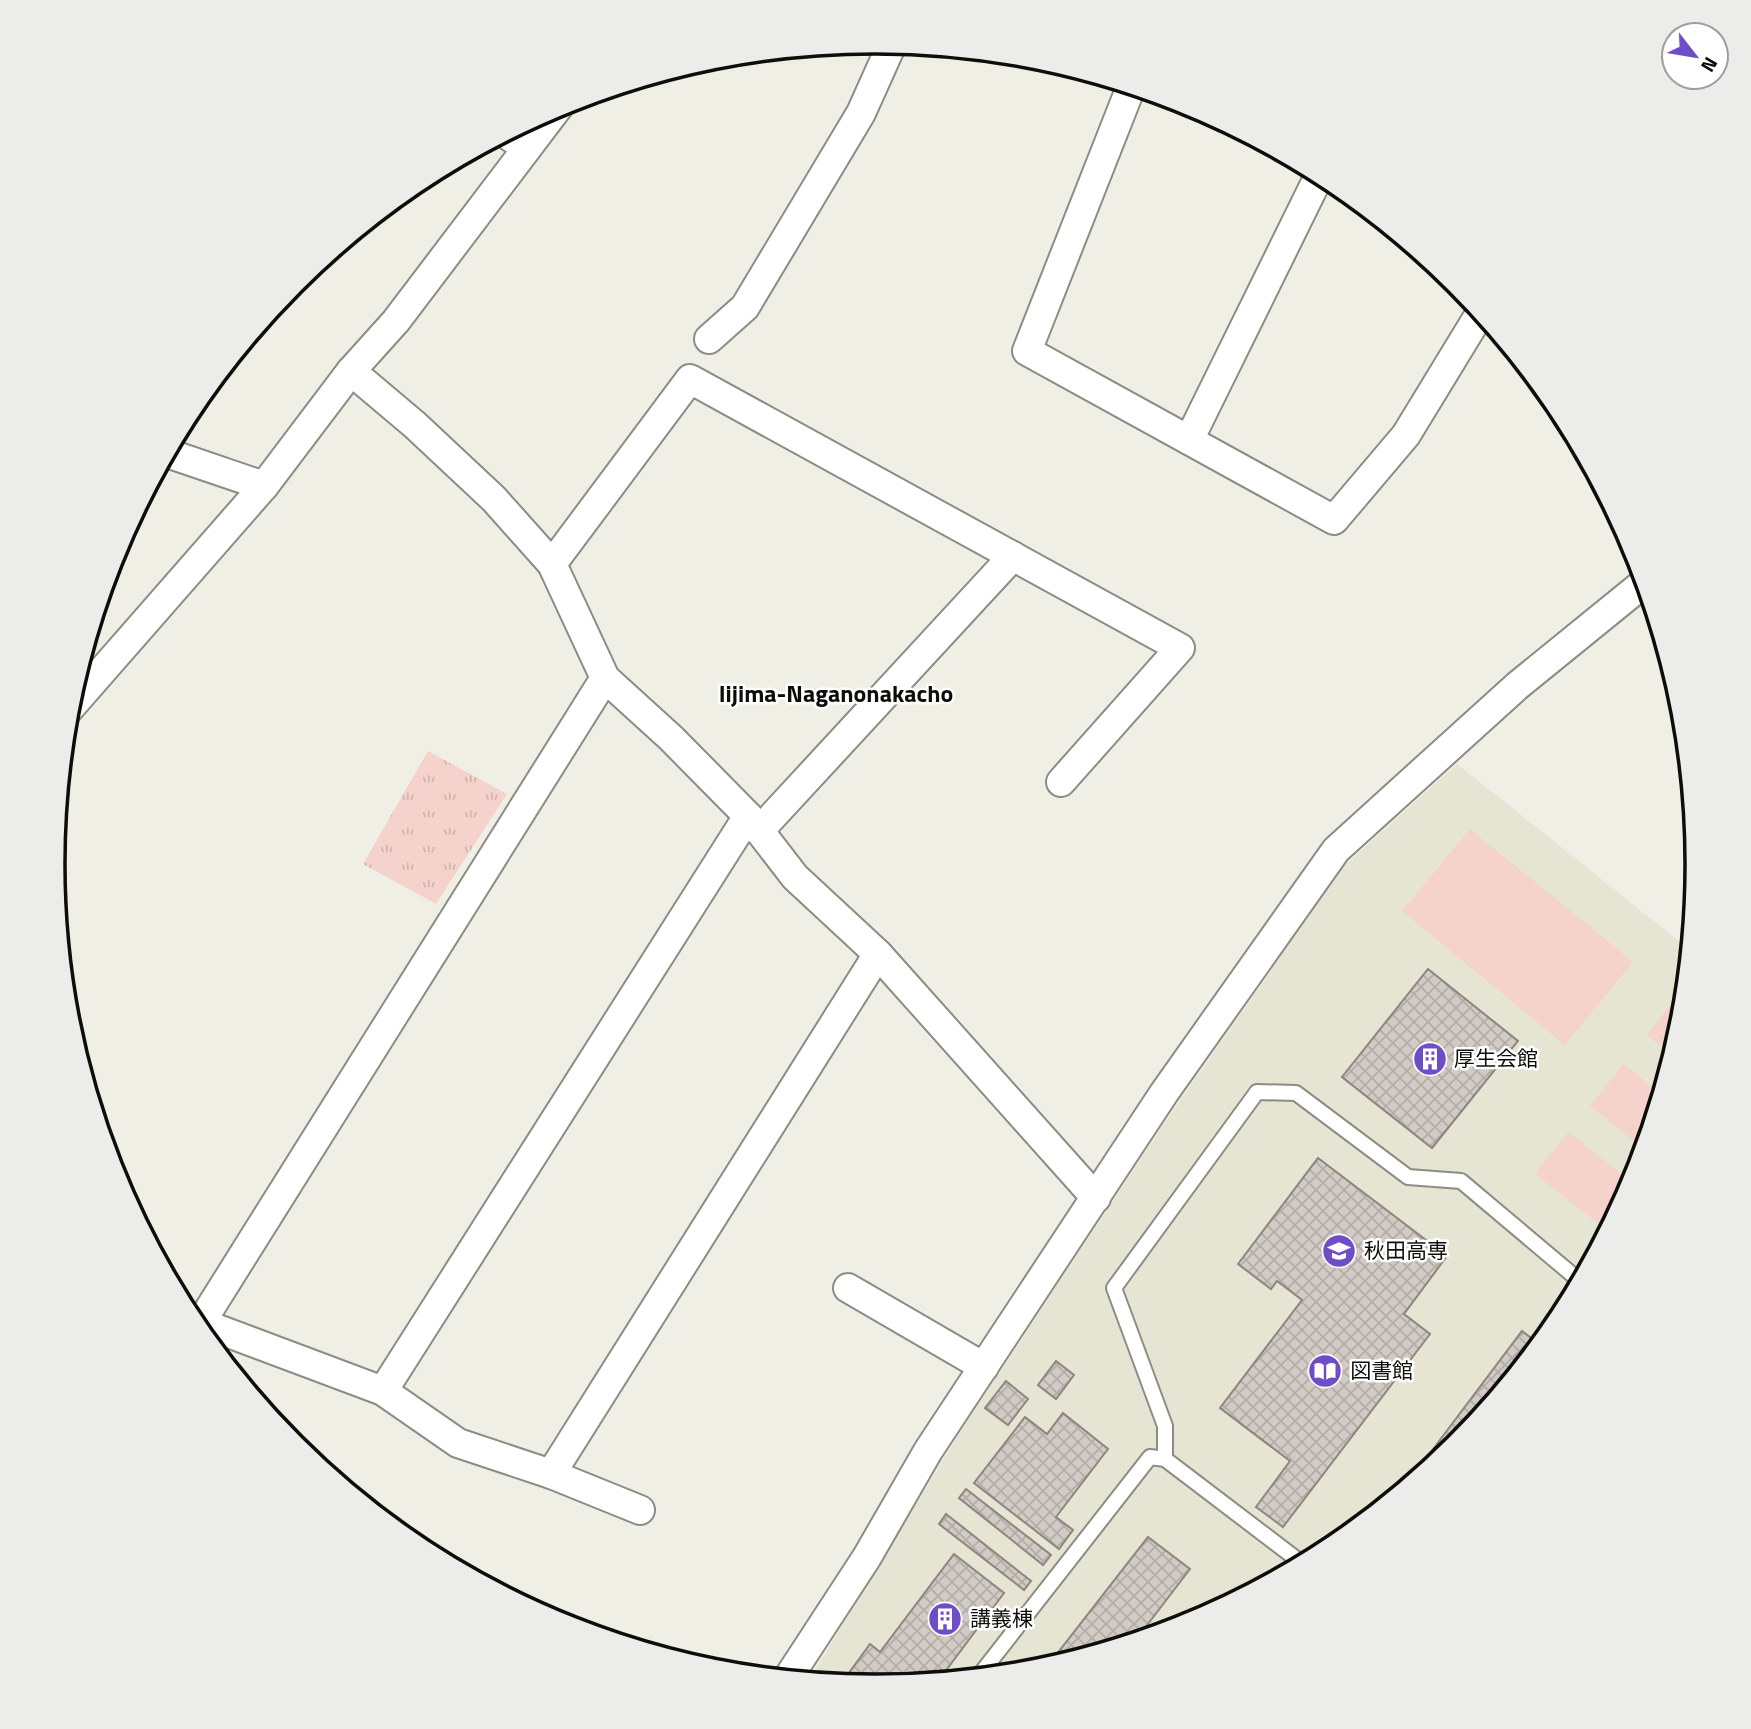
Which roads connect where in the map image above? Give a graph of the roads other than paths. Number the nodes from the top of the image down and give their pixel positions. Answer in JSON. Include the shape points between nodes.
{"nodes":[{"id":1,"x":887,"y":54,"type":"edge"},
{"id":2,"x":1128,"y":95,"type":"edge"},
{"id":3,"x":517,"y":141,"type":"edge"},
{"id":4,"x":1315,"y":184,"type":"edge"},
{"id":5,"x":1476,"y":321,"type":"edge"},
{"id":6,"x":709,"y":339,"type":"dead end"},
{"id":7,"x":351,"y":371,"type":"junction"},
{"id":8,"x":1189,"y":440,"type":"junction"},
{"id":9,"x":176,"y":456,"type":"edge"},
{"id":10,"x":264,"y":486,"type":"junction"},
{"id":11,"x":1013,"y":556,"type":"junction"},
{"id":12,"x":552,"y":564,"type":"junction"},
{"id":13,"x":1637,"y":588,"type":"edge"},
{"id":14,"x":605,"y":678,"type":"junction"},
{"id":15,"x":84,"y":691,"type":"edge"},
{"id":16,"x":1061,"y":782,"type":"dead end"},
{"id":17,"x":754,"y":824,"type":"junction"},
{"id":18,"x":878,"y":954,"type":"junction"},
{"id":19,"x":1096,"y":1198,"type":"junction"},
{"id":20,"x":1573,"y":1276,"type":"edge"},
{"id":21,"x":848,"y":1287,"type":"dead end"},
{"id":22,"x":201,"y":1314,"type":"edge"},
{"id":23,"x":211,"y":1328,"type":"edge"},
{"id":24,"x":984,"y":1367,"type":"junction"},
{"id":25,"x":383,"y":1391,"type":"junction"},
{"id":26,"x":1165,"y":1459,"type":"junction"},
{"id":27,"x":551,"y":1474,"type":"junction"},
{"id":28,"x":640,"y":1510,"type":"dead end"},
{"id":29,"x":1295,"y":1558,"type":"edge"},
{"id":30,"x":986,"y":1667,"type":"edge"},
{"id":31,"x":794,"y":1670,"type":"edge"}],
"edges":[{"from":1,"to":6,"type":"street","via":[[861,113],[745,307]]},
{"from":2,"to":8,"type":"street","via":[[1027,351]]},
{"from":3,"to":7,"type":"street","via":[[396,321]]},
{"from":4,"to":8,"type":"street"},
{"from":5,"to":8,"type":"street","via":[[1406,435],[1334,520]]},
{"from":7,"to":10,"type":"street"},
{"from":7,"to":12,"type":"street","via":[[494,499]]},
{"from":9,"to":10,"type":"street"},
{"from":10,"to":15,"type":"street"},
{"from":11,"to":12,"type":"street","via":[[690,379]]},
{"from":11,"to":16,"type":"street","via":[[1180,648]]},
{"from":11,"to":17,"type":"street"},
{"from":12,"to":14,"type":"street"},
{"from":13,"to":19,"type":"street","via":[[1517,686],[1336,850]]},
{"from":14,"to":17,"type":"street"},
{"from":14,"to":22,"type":"street"},
{"from":17,"to":18,"type":"street","via":[[795,877]]},
{"from":17,"to":25,"type":"street"},
{"from":18,"to":19,"type":"street"},
{"from":18,"to":27,"type":"street"},
{"from":19,"to":24,"type":"street"},
{"from":20,"to":26,"type":"lane","via":[[1461,1181],[1408,1177],[1296,1093],[1257,1091],[1114,1288],[1165,1426]]},
{"from":21,"to":24,"type":"street"},
{"from":23,"to":25,"type":"street"},
{"from":24,"to":31,"type":"street"},
{"from":25,"to":27,"type":"street","via":[[458,1443]]},
{"from":26,"to":29,"type":"lane"},
{"from":26,"to":30,"type":"lane","via":[[1150,1457]]},
{"from":27,"to":28,"type":"street"}]}
